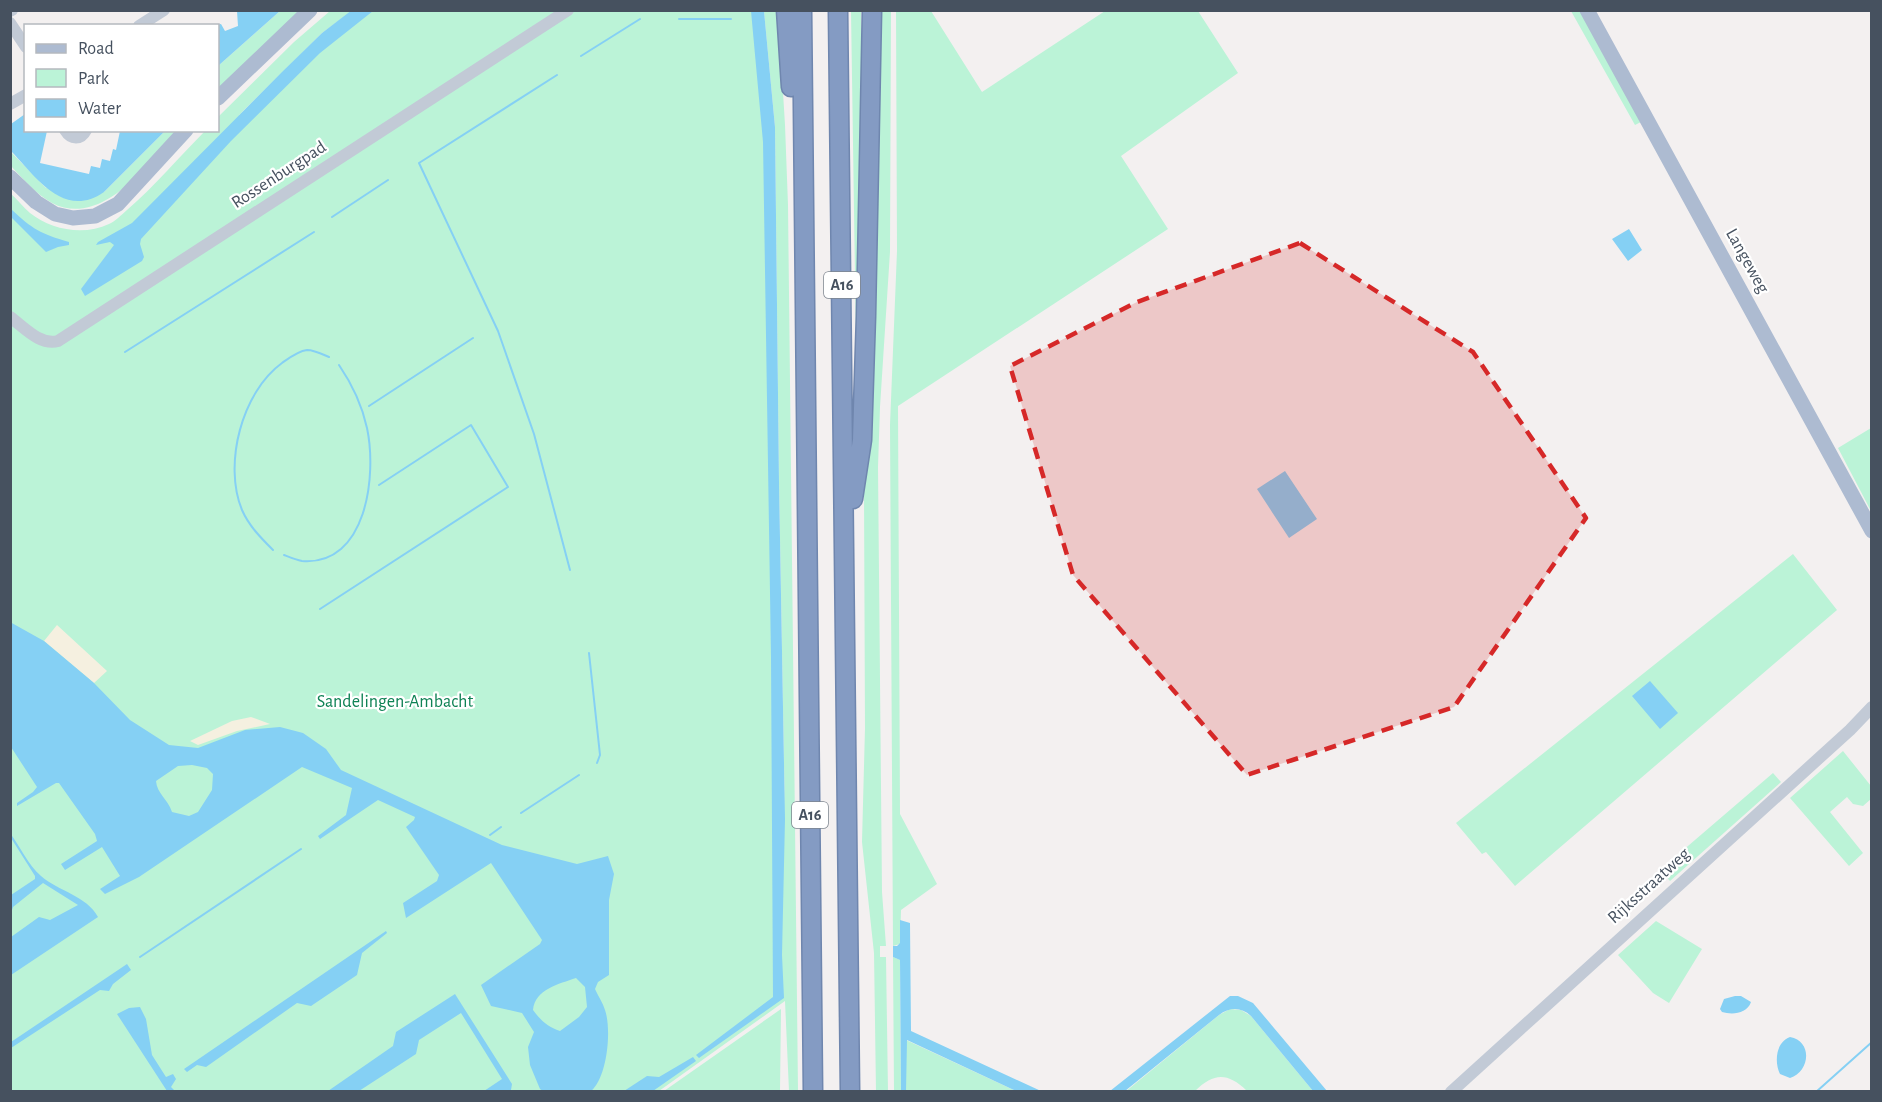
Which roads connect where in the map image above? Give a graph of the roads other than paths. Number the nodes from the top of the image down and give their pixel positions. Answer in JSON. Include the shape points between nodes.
{"nodes":[{"id":1,"x":164,"y":10,"type":"edge"},
{"id":2,"x":310,"y":10,"type":"edge"},
{"id":3,"x":568,"y":10,"type":"edge"},
{"id":4,"x":786,"y":10,"type":"edge"},
{"id":5,"x":802,"y":10,"type":"edge"},
{"id":6,"x":838,"y":10,"type":"edge"},
{"id":7,"x":869,"y":10,"type":"edge"},
{"id":8,"x":1587,"y":10,"type":"edge"},
{"id":9,"x":10,"y":23,"type":"edge"},
{"id":10,"x":142,"y":24,"type":"edge"},
{"id":11,"x":24,"y":44,"type":"edge"},
{"id":12,"x":24,"y":96,"type":"edge"},
{"id":13,"x":219,"y":97,"type":"edge"},
{"id":14,"x":10,"y":104,"type":"edge"},
{"id":15,"x":66,"y":132,"type":"edge"},
{"id":16,"x":85,"y":132,"type":"edge"},
{"id":17,"x":184,"y":132,"type":"edge"},
{"id":18,"x":10,"y":170,"type":"edge"},
{"id":19,"x":10,"y":177,"type":"edge"},
{"id":20,"x":137,"y":181,"type":"junction"},
{"id":21,"x":804,"y":190,"type":"junction"},
{"id":22,"x":10,"y":317,"type":"edge"},
{"id":23,"x":1872,"y":531,"type":"edge"},
{"id":24,"x":845,"y":560,"type":"junction"},
{"id":25,"x":1872,"y":707,"type":"edge"},
{"id":26,"x":813,"y":1092,"type":"edge"},
{"id":27,"x":850,"y":1092,"type":"edge"},
{"id":28,"x":1451,"y":1092,"type":"edge"}],
"edges":[{"from":1,"to":10,"type":"street"},
{"from":2,"to":13,"type":"main road"},
{"from":3,"to":22,"type":"street","name":"Rossenburgpad","via":[[58,341],[42,341]]},
{"from":4,"to":21,"type":"highway","number":"A16","via":[[794,157]]},
{"from":5,"to":21,"type":"highway","number":"A16"},
{"from":6,"to":24,"type":"highway","number":"A16"},
{"from":7,"to":24,"type":"highway","number":"A16","via":[[862,440]]},
{"from":8,"to":23,"type":"main road","name":"Langeweg"},
{"from":9,"to":11,"type":"street"},
{"from":12,"to":14,"type":"street"},
{"from":15,"to":16,"type":"street","via":[[74,138]]},
{"from":17,"to":20,"type":"main road"},
{"from":18,"to":20,"type":"main road","via":[[44,201],[67,211],[101,208]]},
{"from":19,"to":20,"type":"main road","via":[[45,209],[73,218],[108,211],[134,189]]},
{"from":21,"to":26,"type":"highway","number":"A16"},
{"from":24,"to":27,"type":"highway","number":"A16"},
{"from":25,"to":28,"type":"street","name":"Rijksstraatweg"}]}
